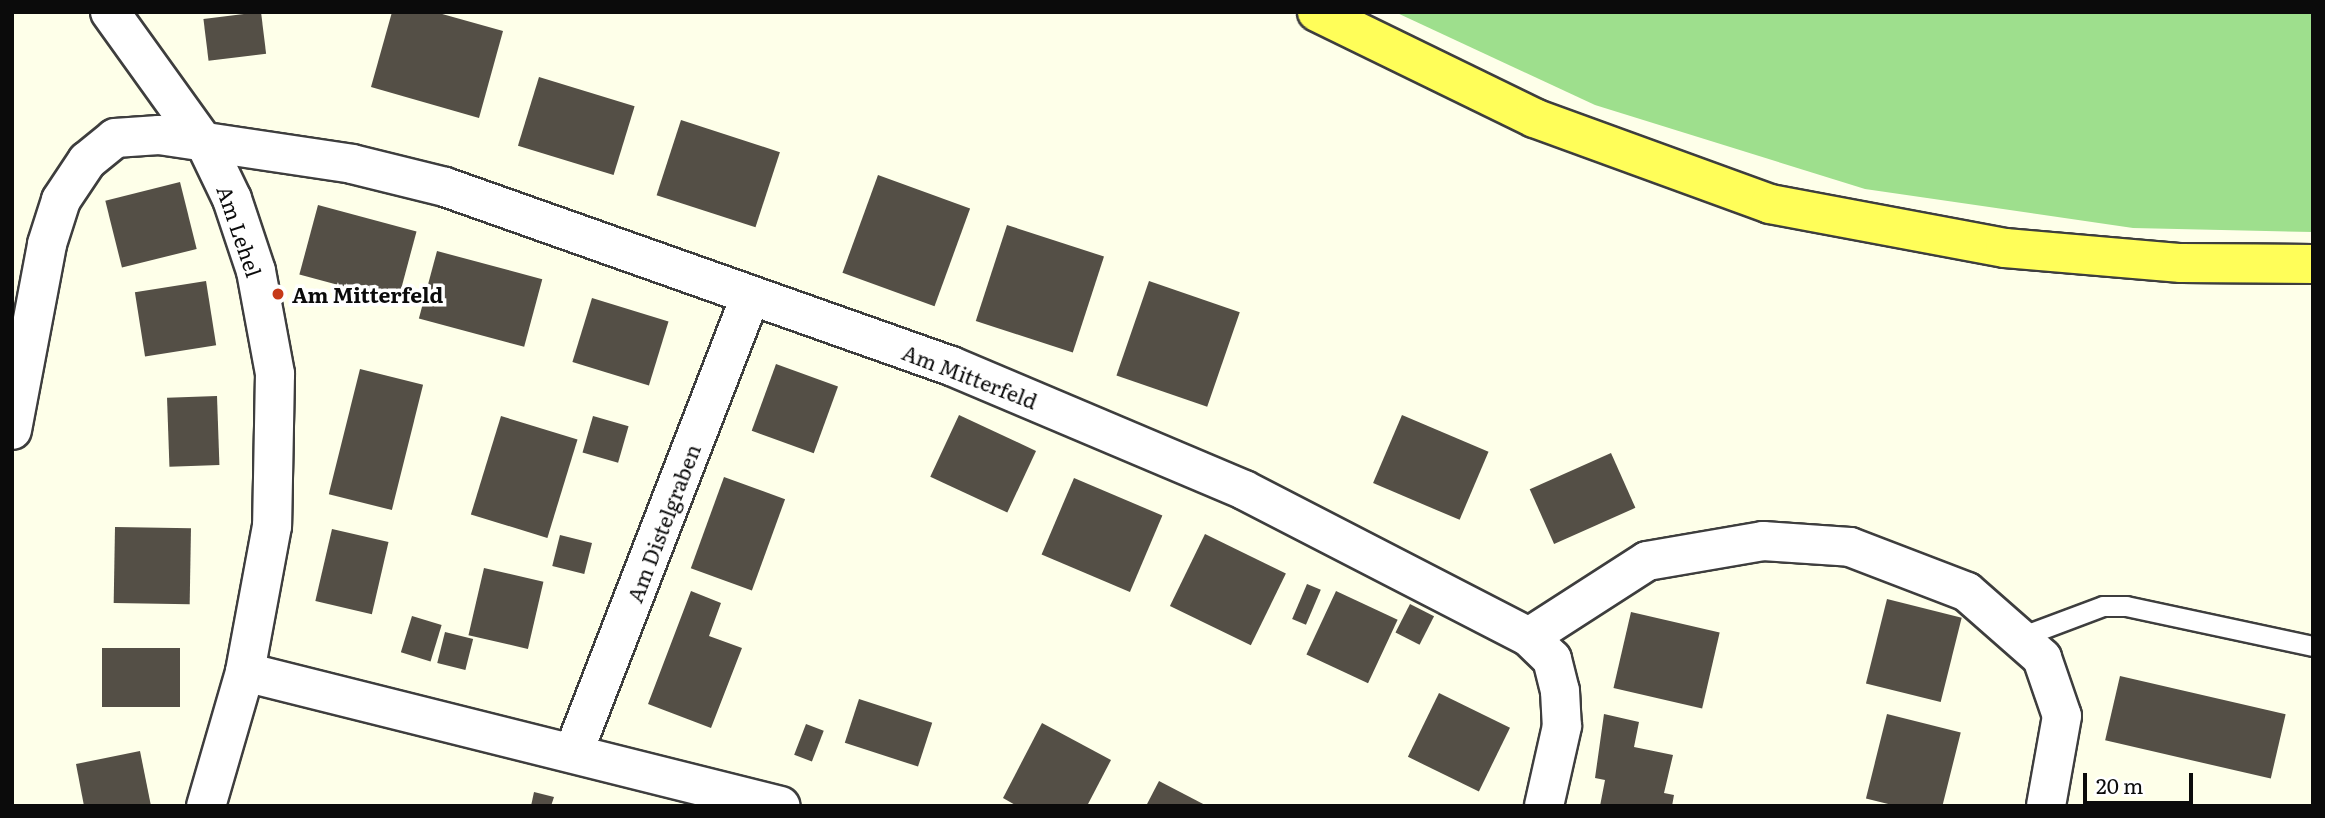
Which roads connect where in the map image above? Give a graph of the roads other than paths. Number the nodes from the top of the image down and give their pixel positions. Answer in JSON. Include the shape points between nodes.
{"nodes":[{"id":1,"x":110,"y":12,"type":"edge"},
{"id":2,"x":1317,"y":12,"type":"edge"},
{"id":3,"x":207,"y":147,"type":"junction"},
{"id":4,"x":2313,"y":264,"type":"edge"},
{"id":5,"x":751,"y":295,"type":"junction"},
{"id":6,"x":12,"y":430,"type":"edge"},
{"id":7,"x":2023,"y":636,"type":"junction"},
{"id":8,"x":1529,"y":637,"type":"junction"},
{"id":9,"x":2313,"y":646,"type":"edge"},
{"id":10,"x":245,"y":672,"type":"junction"},
{"id":11,"x":574,"y":751,"type":"junction"},
{"id":12,"x":206,"y":806,"type":"edge"},
{"id":13,"x":781,"y":806,"type":"edge"},
{"id":14,"x":1544,"y":806,"type":"edge"},
{"id":15,"x":2046,"y":806,"type":"edge"}],
"edges":[{"from":1,"to":3,"type":"street","name":"Am Lehel"},
{"from":2,"to":4,"type":"main road","via":[[1534,118],[1770,204],[2005,248],[2181,263]]},
{"from":3,"to":5,"type":"street","name":"Am Mitterfeld","via":[[352,164],[445,187]]},
{"from":3,"to":6,"type":"street","via":[[159,135],[115,138],[87,162],[61,200],[47,244]]},
{"from":3,"to":10,"type":"street","name":"Am Lehel","via":[[256,271],[275,374],[272,526]]},
{"from":5,"to":8,"type":"street","name":"Am Mitterfeld","via":[[951,366],[1244,490]]},
{"from":5,"to":11,"type":"street","name":"Am Distelgraben"},
{"from":7,"to":8,"type":"street","via":[[1967,592],[1850,547],[1763,541],[1647,561]]},
{"from":7,"to":9,"type":"lane","via":[[2082,612],[2126,606]]},
{"from":7,"to":15,"type":"street","via":[[2042,658],[2062,716]]},
{"from":8,"to":14,"type":"street","name":"Am Mitterfeld","via":[[1552,659],[1560,691],[1562,726]]},
{"from":10,"to":11,"type":"street"},
{"from":10,"to":12,"type":"street","name":"Am Lehel"},
{"from":11,"to":13,"type":"street"}]}
